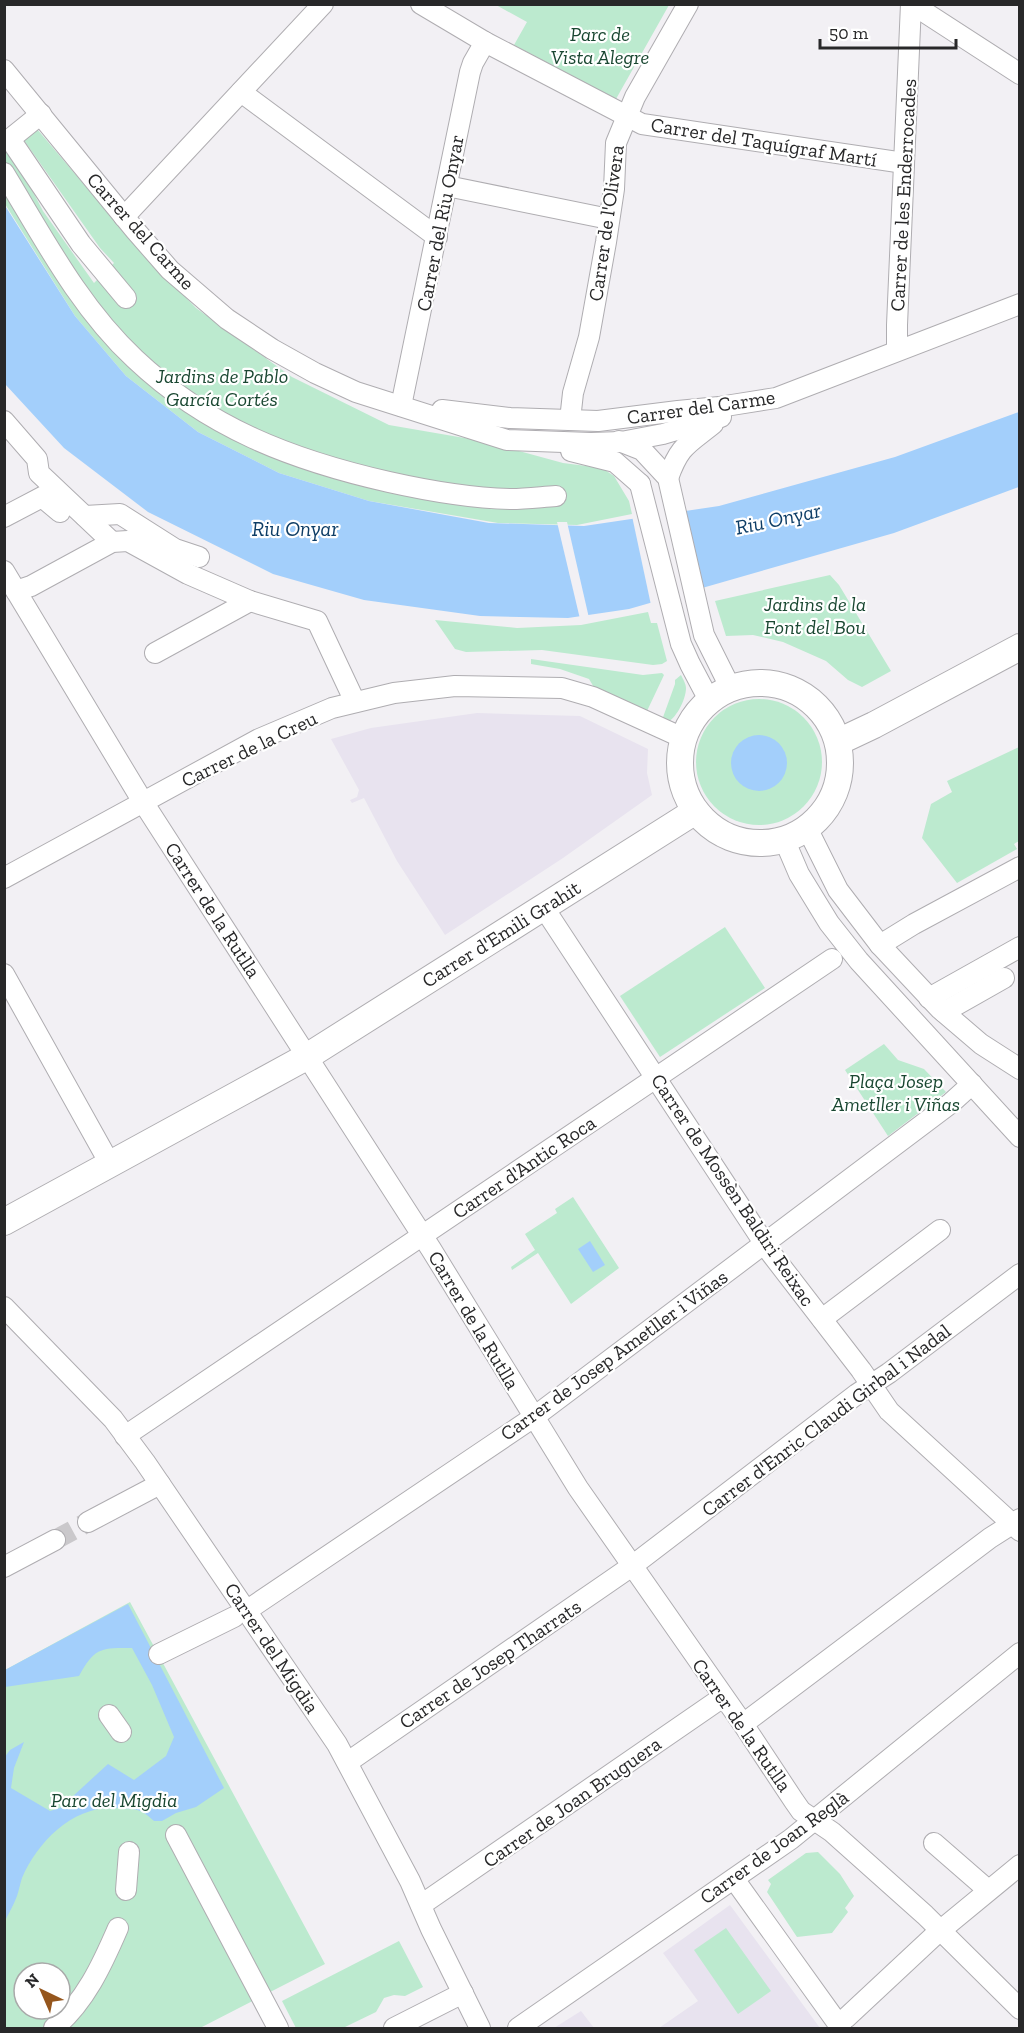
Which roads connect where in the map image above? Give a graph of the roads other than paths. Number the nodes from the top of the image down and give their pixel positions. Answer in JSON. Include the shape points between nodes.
{"nodes":[{"id":1,"x":322,"y":4,"type":"edge"},
{"id":2,"x":421,"y":4,"type":"edge"},
{"id":3,"x":687,"y":4,"type":"edge"},
{"id":4,"x":912,"y":4,"type":"edge"},
{"id":5,"x":485,"y":42,"type":"junction"},
{"id":6,"x":4,"y":70,"type":"edge"},
{"id":7,"x":1020,"y":74,"type":"edge"},
{"id":8,"x":242,"y":92,"type":"junction"},
{"id":9,"x":41,"y":114,"type":"junction"},
{"id":10,"x":626,"y":116,"type":"junction"},
{"id":11,"x":904,"y":163,"type":"junction"},
{"id":12,"x":4,"y":173,"type":"edge"},
{"id":13,"x":447,"y":186,"type":"junction"},
{"id":14,"x":124,"y":217,"type":"junction"},
{"id":15,"x":609,"y":219,"type":"junction"},
{"id":16,"x":437,"y":237,"type":"junction"},
{"id":17,"x":126,"y":298,"type":"dead end"},
{"id":18,"x":1020,"y":304,"type":"edge"},
{"id":19,"x":897,"y":350,"type":"junction"},
{"id":20,"x":401,"y":406,"type":"junction"},
{"id":21,"x":462,"y":412,"type":"junction"},
{"id":22,"x":720,"y":412,"type":"junction"},
{"id":23,"x":570,"y":420,"type":"junction"},
{"id":24,"x":4,"y":421,"type":"edge"},
{"id":25,"x":663,"y":434,"type":"junction"},
{"id":26,"x":507,"y":440,"type":"junction"},
{"id":27,"x":621,"y":442,"type":"junction"},
{"id":28,"x":649,"y":457,"type":"junction"},
{"id":29,"x":668,"y":478,"type":"junction"},
{"id":30,"x":640,"y":484,"type":"junction"},
{"id":31,"x":556,"y":496,"type":"dead end"},
{"id":32,"x":74,"y":513,"type":"junction"},
{"id":33,"x":4,"y":517,"type":"edge"},
{"id":34,"x":112,"y":542,"type":"junction"},
{"id":35,"x":199,"y":557,"type":"dead end"},
{"id":36,"x":4,"y":570,"type":"edge"},
{"id":37,"x":16,"y":591,"type":"junction"},
{"id":38,"x":250,"y":602,"type":"junction"},
{"id":39,"x":1020,"y":647,"type":"edge"},
{"id":40,"x":155,"y":653,"type":"dead end"},
{"id":41,"x":720,"y":694,"type":"junction"},
{"id":42,"x":355,"y":702,"type":"junction"},
{"id":43,"x":683,"y":738,"type":"junction"},
{"id":44,"x":837,"y":742,"type":"junction"},
{"id":45,"x":143,"y":802,"type":"junction"},
{"id":46,"x":694,"y":812,"type":"junction"},
{"id":47,"x":807,"y":828,"type":"junction"},
{"id":48,"x":784,"y":839,"type":"junction"},
{"id":49,"x":1020,"y":867,"type":"edge"},
{"id":50,"x":4,"y":878,"type":"edge"},
{"id":51,"x":544,"y":908,"type":"junction"},
{"id":52,"x":880,"y":945,"type":"junction"},
{"id":53,"x":1020,"y":947,"type":"edge"},
{"id":54,"x":832,"y":959,"type":"dead end"},
{"id":55,"x":4,"y":974,"type":"edge"},
{"id":56,"x":1004,"y":978,"type":"dead end"},
{"id":57,"x":929,"y":998,"type":"junction"},
{"id":58,"x":944,"y":1012,"type":"junction"},
{"id":59,"x":308,"y":1056,"type":"junction"},
{"id":60,"x":1020,"y":1069,"type":"edge"},
{"id":61,"x":662,"y":1074,"type":"junction"},
{"id":62,"x":972,"y":1084,"type":"junction"},
{"id":63,"x":1020,"y":1137,"type":"edge"},
{"id":64,"x":110,"y":1164,"type":"junction"},
{"id":65,"x":4,"y":1222,"type":"edge"},
{"id":66,"x":940,"y":1230,"type":"dead end"},
{"id":67,"x":422,"y":1236,"type":"junction"},
{"id":68,"x":765,"y":1243,"type":"junction"},
{"id":69,"x":1020,"y":1274,"type":"edge"},
{"id":70,"x":4,"y":1307,"type":"edge"},
{"id":71,"x":822,"y":1319,"type":"junction"},
{"id":72,"x":871,"y":1385,"type":"junction"},
{"id":73,"x":534,"y":1417,"type":"junction"},
{"id":74,"x":125,"y":1436,"type":"junction"},
{"id":75,"x":160,"y":1484,"type":"junction"},
{"id":76,"x":88,"y":1522,"type":"tunnel mouth"},
{"id":77,"x":1017,"y":1525,"type":"edge"},
{"id":78,"x":55,"y":1540,"type":"tunnel mouth"},
{"id":79,"x":6,"y":1562,"type":"edge"},
{"id":80,"x":632,"y":1566,"type":"junction"},
{"id":81,"x":240,"y":1614,"type":"junction"},
{"id":82,"x":1020,"y":1653,"type":"edge"},
{"id":83,"x":159,"y":1654,"type":"dead end"},
{"id":84,"x":723,"y":1697,"type":"junction"},
{"id":85,"x":109,"y":1715,"type":"dead end"},
{"id":86,"x":743,"y":1724,"type":"junction"},
{"id":87,"x":121,"y":1732,"type":"dead end"},
{"id":88,"x":348,"y":1762,"type":"junction"},
{"id":89,"x":815,"y":1820,"type":"junction"},
{"id":90,"x":176,"y":1835,"type":"dead end"},
{"id":91,"x":934,"y":1843,"type":"dead end"},
{"id":92,"x":129,"y":1852,"type":"dead end"},
{"id":93,"x":1020,"y":1865,"type":"edge"},
{"id":94,"x":734,"y":1879,"type":"junction"},
{"id":95,"x":126,"y":1890,"type":"dead end"},
{"id":96,"x":988,"y":1890,"type":"junction"},
{"id":97,"x":421,"y":1905,"type":"junction"},
{"id":98,"x":118,"y":1928,"type":"dead end"},
{"id":99,"x":938,"y":1932,"type":"junction"},
{"id":100,"x":463,"y":1993,"type":"junction"},
{"id":101,"x":1020,"y":2009,"type":"edge"},
{"id":102,"x":844,"y":2023,"type":"edge"},
{"id":103,"x":54,"y":2028,"type":"edge"},
{"id":104,"x":278,"y":2028,"type":"edge"},
{"id":105,"x":394,"y":2028,"type":"edge"},
{"id":106,"x":480,"y":2028,"type":"edge"},
{"id":107,"x":518,"y":2028,"type":"edge"}],
"edges":[{"from":1,"to":8,"type":"street"},
{"from":2,"to":5,"type":"street","name":"Carrer del Taquígraf Martí"},
{"from":3,"to":10,"type":"street","name":"Carrer de l'Olivera"},
{"from":4,"to":7,"type":"street"},
{"from":4,"to":11,"type":"street","name":"Carrer de les Enderrocades"},
{"from":5,"to":10,"type":"street","name":"Carrer del Taquígraf Martí"},
{"from":5,"to":13,"type":"street","name":"Carrer del Riu Onyar","via":[[470,72]]},
{"from":6,"to":9,"type":"street","name":"Carrer del Carme"},
{"from":8,"to":14,"type":"street"},
{"from":8,"to":16,"type":"street"},
{"from":9,"to":14,"type":"street","name":"Carrer del Carme"},
{"from":9,"to":17,"type":"street","via":[[10,139],[81,244]]},
{"from":10,"to":11,"type":"street","name":"Carrer del Taquígraf Martí","via":[[642,124]]},
{"from":10,"to":15,"type":"street","name":"Carrer de l'Olivera","via":[[616,143]]},
{"from":11,"to":19,"type":"street","name":"Carrer de les Enderrocades"},
{"from":12,"to":31,"type":"street","via":[[99,319],[134,358],[180,397],[229,427],[276,450],[343,472],[434,492],[511,499]]},
{"from":13,"to":15,"type":"street"},
{"from":13,"to":16,"type":"street","name":"Carrer del Riu Onyar"},
{"from":14,"to":20,"type":"street","name":"Carrer del Carme","via":[[170,270],[227,319],[315,373],[356,392]]},
{"from":15,"to":23,"type":"street","name":"Carrer de l'Olivera"},
{"from":16,"to":20,"type":"street","name":"Carrer del Riu Onyar"},
{"from":18,"to":19,"type":"street","name":"Carrer del Carme"},
{"from":19,"to":22,"type":"street","name":"Carrer del Carme","via":[[776,398]]},
{"from":20,"to":21,"type":"street","name":"Carrer del Carme"},
{"from":20,"to":26,"type":"street","name":"Carrer del Carme"},
{"from":21,"to":23,"type":"street","name":"Carrer del Carme"},
{"from":21,"to":27,"type":"street","via":[[509,428],[604,435]]},
{"from":22,"to":23,"type":"street","name":"Carrer del Carme","via":[[678,411],[598,421]]},
{"from":22,"to":25,"type":"street","via":[[668,427]]},
{"from":22,"to":29,"type":"street","via":[[675,458]]},
{"from":24,"to":32,"type":"street","via":[[37,459],[39,473]]},
{"from":25,"to":27,"type":"street","name":"Carrer del Carme"},
{"from":25,"to":28,"type":"street"},
{"from":26,"to":27,"type":"street","name":"Carrer del Carme"},
{"from":26,"to":30,"type":"street","via":[[615,462]]},
{"from":27,"to":28,"type":"street"},
{"from":28,"to":29,"type":"street"},
{"from":28,"to":30,"type":"street"},
{"from":29,"to":41,"type":"street"},
{"from":30,"to":41,"type":"street","via":[[681,644],[690,664]]},
{"from":32,"to":33,"type":"street","via":[[42,497]]},
{"from":32,"to":34,"type":"street"},
{"from":32,"to":35,"type":"street","via":[[120,514],[175,549]]},
{"from":34,"to":37,"type":"street"},
{"from":34,"to":38,"type":"street","via":[[128,541]]},
{"from":36,"to":37,"type":"street","name":"Carrer de la Rutlla"},
{"from":37,"to":45,"type":"street","name":"Carrer de la Rutlla"},
{"from":38,"to":40,"type":"street"},
{"from":38,"to":42,"type":"street","via":[[317,621]]},
{"from":39,"to":44,"type":"main road"},
{"from":41,"to":43,"type":"main road","via":[[694,716]]},
{"from":41,"to":44,"type":"main road","via":[[760,682],[790,688],[818,707],[830,722]]},
{"from":42,"to":43,"type":"street","name":"Carrer de la Creu","via":[[455,686],[562,688],[593,697]]},
{"from":42,"to":45,"type":"street","name":"Carrer de la Creu","via":[[259,739]]},
{"from":43,"to":46,"type":"main road","via":[[681,782]]},
{"from":44,"to":47,"type":"main road","via":[[840,769],[834,793],[825,810]]},
{"from":45,"to":50,"type":"street","name":"Carrer de la Creu"},
{"from":45,"to":59,"type":"street","name":"Carrer de la Rutlla"},
{"from":46,"to":48,"type":"main road","via":[[732,838],[761,843]]},
{"from":46,"to":51,"type":"main road","name":"Carrer d'Emili Grahit"},
{"from":47,"to":48,"type":"main road"},
{"from":47,"to":52,"type":"street","via":[[838,890]]},
{"from":48,"to":62,"type":"street","via":[[799,874],[829,923]]},
{"from":49,"to":52,"type":"street"},
{"from":51,"to":59,"type":"main road","name":"Carrer d'Emili Grahit"},
{"from":51,"to":61,"type":"street","name":"Carrer de Mossèn Baldiri Reixac"},
{"from":52,"to":57,"type":"street"},
{"from":53,"to":57,"type":"street"},
{"from":54,"to":61,"type":"street","name":"Carrer d'Antic Roca"},
{"from":55,"to":64,"type":"street"},
{"from":56,"to":58,"type":"street"},
{"from":57,"to":58,"type":"street"},
{"from":58,"to":60,"type":"street","via":[[981,1044]]},
{"from":59,"to":64,"type":"main road","name":"Carrer d'Emili Grahit"},
{"from":59,"to":67,"type":"street","name":"Carrer de la Rutlla"},
{"from":61,"to":67,"type":"street","name":"Carrer d'Antic Roca"},
{"from":61,"to":68,"type":"street","name":"Carrer de Mossèn Baldiri Reixac"},
{"from":62,"to":63,"type":"street"},
{"from":62,"to":68,"type":"street","name":"Carrer de Josep Ametller i Viñas"},
{"from":64,"to":65,"type":"main road","name":"Carrer d'Emili Grahit"},
{"from":66,"to":71,"type":"street"},
{"from":67,"to":73,"type":"street","name":"Carrer de la Rutlla"},
{"from":67,"to":74,"type":"street","name":"Carrer d'Antic Roca"},
{"from":68,"to":71,"type":"street","name":"Carrer de Mossèn Baldiri Reixac"},
{"from":68,"to":73,"type":"street","name":"Carrer de Josep Ametller i Viñas"},
{"from":69,"to":72,"type":"street","name":"Carrer d'Enric Claudi Girbal i Nadal"},
{"from":70,"to":74,"type":"street","name":"Carrer del Migdia"},
{"from":71,"to":72,"type":"street","name":"Carrer de Mossèn Baldiri Reixac"},
{"from":72,"to":77,"type":"street","name":"Carrer de Mossèn Baldiri Reixac","via":[[889,1411]]},
{"from":72,"to":80,"type":"street","name":"Carrer d'Enric Claudi Girbal i Nadal"},
{"from":73,"to":80,"type":"street","name":"Carrer de la Rutlla"},
{"from":73,"to":81,"type":"street","name":"Carrer de Josep Ametller i Viñas"},
{"from":74,"to":75,"type":"street","name":"Carrer del Migdia"},
{"from":75,"to":76,"type":"street"},
{"from":75,"to":81,"type":"street","name":"Carrer del Migdia"},
{"from":77,"to":86,"type":"street"},
{"from":78,"to":79,"type":"street"},
{"from":80,"to":84,"type":"street","name":"Carrer de la Rutlla"},
{"from":80,"to":88,"type":"street","name":"Carrer de Josep Tharrats"},
{"from":81,"to":83,"type":"street","name":"Carrer de Josep Ametller i Viñas"},
{"from":81,"to":88,"type":"street","name":"Carrer del Migdia"},
{"from":82,"to":89,"type":"street","name":"Carrer de Joan Reglà"},
{"from":84,"to":86,"type":"street","name":"Carrer de la Rutlla"},
{"from":84,"to":97,"type":"street","name":"Carrer de Joan Bruguera"},
{"from":85,"to":87,"type":"street"},
{"from":86,"to":89,"type":"street","name":"Carrer de la Rutlla","via":[[801,1811]]},
{"from":88,"to":97,"type":"street","name":"Carrer del Migdia"},
{"from":89,"to":94,"type":"street","name":"Carrer de Joan Reglà"},
{"from":89,"to":99,"type":"street","name":"Carrer de la Rutlla"},
{"from":90,"to":104,"type":"street"},
{"from":91,"to":96,"type":"street"},
{"from":92,"to":95,"type":"street"},
{"from":93,"to":96,"type":"street"},
{"from":94,"to":102,"type":"street"},
{"from":94,"to":107,"type":"street","name":"Carrer de Joan Reglà"},
{"from":96,"to":99,"type":"street"},
{"from":97,"to":100,"type":"street","name":"Carrer del Migdia"},
{"from":98,"to":103,"type":"street","via":[[97,1974],[68,2017]]},
{"from":99,"to":101,"type":"street","name":"Carrer de la Rutlla"},
{"from":99,"to":102,"type":"street"},
{"from":100,"to":105,"type":"street"},
{"from":100,"to":106,"type":"street","name":"Carrer del Migdia"}]}
